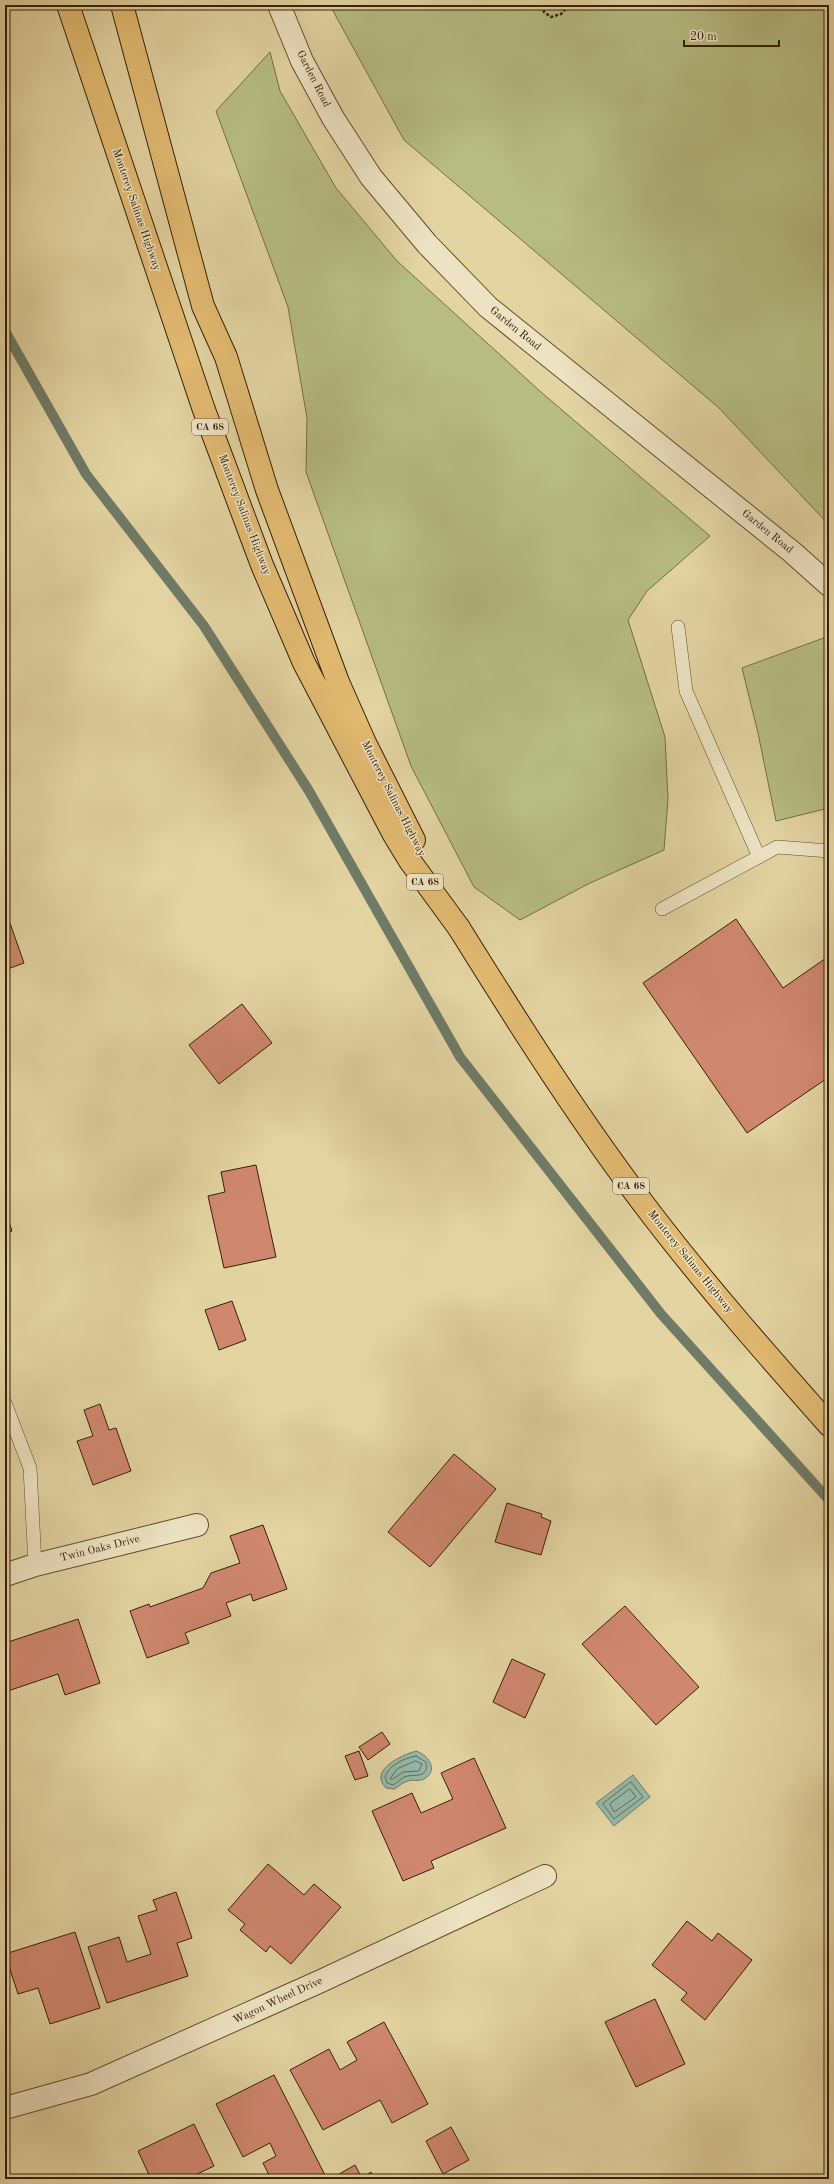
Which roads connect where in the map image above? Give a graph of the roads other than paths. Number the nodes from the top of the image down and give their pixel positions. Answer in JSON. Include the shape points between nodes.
{"nodes":[{"id":1,"x":68,"y":5,"type":"edge"},
{"id":2,"x":122,"y":5,"type":"edge"},
{"id":3,"x":278,"y":5,"type":"edge"},
{"id":4,"x":829,"y":585,"type":"edge"},
{"id":5,"x":678,"y":626,"type":"dead end"},
{"id":6,"x":829,"y":851,"type":"edge"},
{"id":7,"x":759,"y":857,"type":"junction"},
{"id":8,"x":662,"y":909,"type":"dead end"},
{"id":9,"x":459,"y":928,"type":"junction"},
{"id":10,"x":5,"y":1403,"type":"edge"},
{"id":11,"x":829,"y":1425,"type":"edge"},
{"id":12,"x":196,"y":1525,"type":"dead end"},
{"id":13,"x":35,"y":1564,"type":"junction"},
{"id":14,"x":5,"y":1575,"type":"edge"},
{"id":15,"x":545,"y":1876,"type":"dead end"},
{"id":16,"x":5,"y":2108,"type":"edge"}],
"edges":[{"from":1,"to":9,"type":"highway","name":"Monterey Salinas Highway","number":"CA 68","via":[[204,410],[262,566],[304,663],[394,833],[410,861]]},
{"from":2,"to":9,"type":"highway","name":"Monterey Salinas Highway","number":"CA 68","via":[[203,306],[226,357],[267,490],[313,617],[365,743]]},
{"from":3,"to":4,"type":"street","name":"Garden Road","via":[[302,61],[333,118],[370,176],[427,244],[488,307],[792,552]]},
{"from":5,"to":7,"type":"lane","via":[[686,691]]},
{"from":6,"to":7,"type":"lane","via":[[777,847]]},
{"from":7,"to":8,"type":"lane"},
{"from":9,"to":11,"type":"highway","name":"Monterey Salinas Highway","number":"CA 68","via":[[533,1045],[611,1160],[739,1322]]},
{"from":10,"to":13,"type":"lane","via":[[30,1468]]},
{"from":12,"to":13,"type":"street","name":"Twin Oaks Drive"},
{"from":13,"to":14,"type":"street","name":"Twin Oaks Drive"},
{"from":15,"to":16,"type":"street","name":"Wagon Wheel Drive","via":[[91,2084]]}]}
